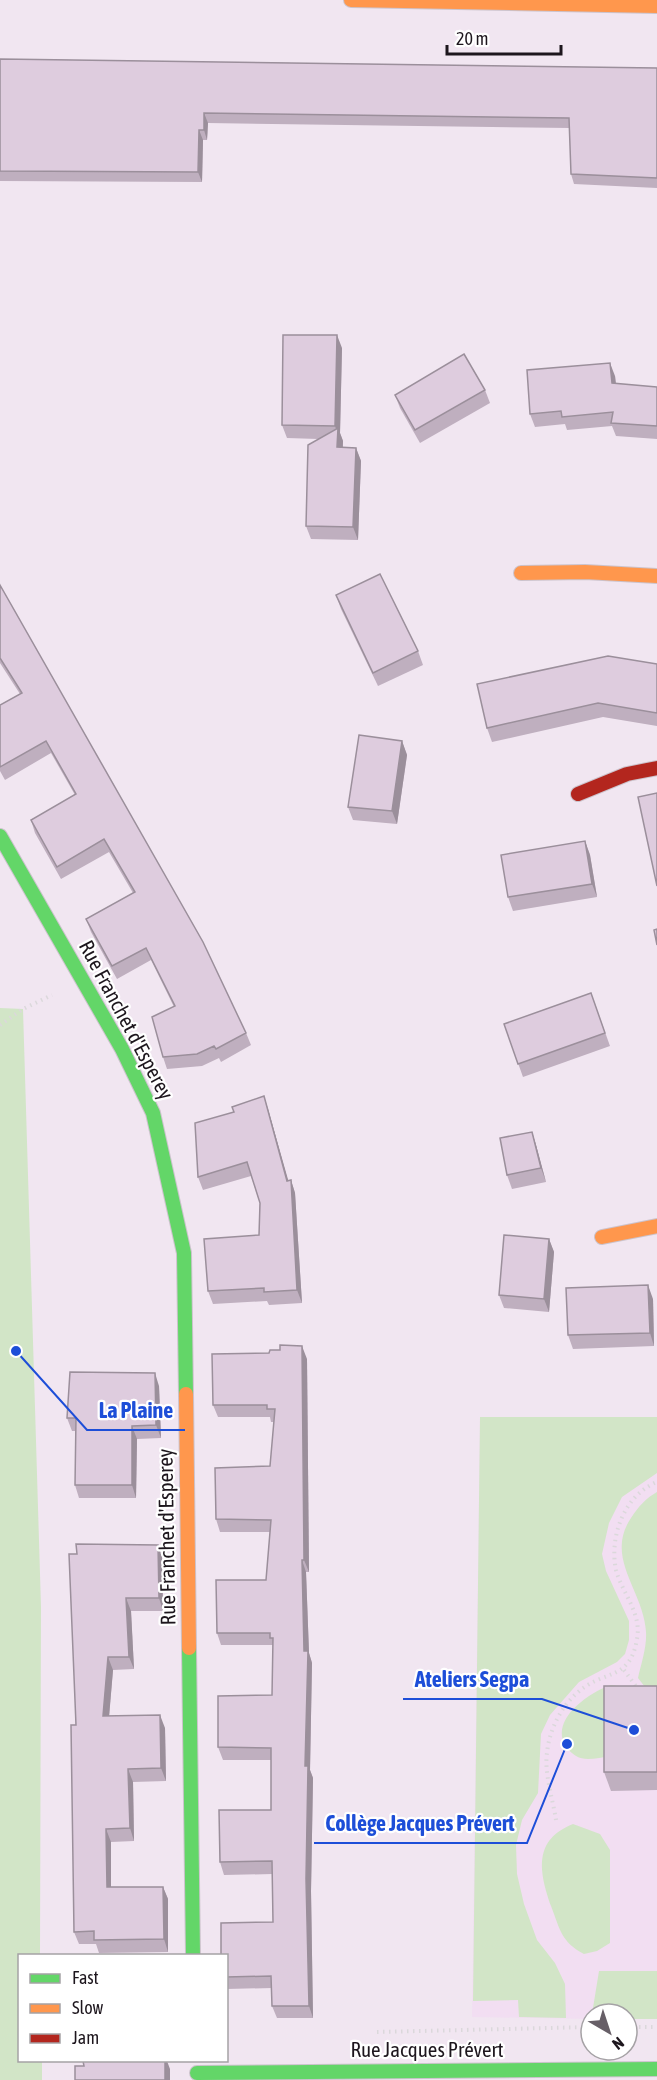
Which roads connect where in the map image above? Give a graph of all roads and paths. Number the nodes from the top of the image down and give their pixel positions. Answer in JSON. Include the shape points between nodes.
{"nodes":[{"id":1,"x":351,"y":0,"type":"edge"},
{"id":2,"x":657,"y":6,"type":"edge"},
{"id":3,"x":521,"y":573,"type":"dead end"},
{"id":4,"x":657,"y":576,"type":"edge"},
{"id":5,"x":657,"y":768,"type":"edge"},
{"id":6,"x":578,"y":794,"type":"dead end"},
{"id":7,"x":0,"y":836,"type":"edge"},
{"id":8,"x":82,"y":980,"type":"junction"},
{"id":9,"x":0,"y":1025,"type":"edge"},
{"id":10,"x":657,"y":1226,"type":"edge"},
{"id":11,"x":602,"y":1237,"type":"dead end"},
{"id":12,"x":657,"y":1482,"type":"edge"},
{"id":13,"x":624,"y":1670,"type":"junction"},
{"id":14,"x":644,"y":1699,"type":"edge"},
{"id":15,"x":556,"y":1820,"type":"dead end"},
{"id":16,"x":193,"y":1954,"type":"edge"},
{"id":17,"x":579,"y":2027,"type":"edge"},
{"id":18,"x":639,"y":2027,"type":"edge"},
{"id":19,"x":657,"y":2027,"type":"edge"},
{"id":20,"x":369,"y":2032,"type":"dead end"},
{"id":21,"x":657,"y":2069,"type":"edge"},
{"id":22,"x":196,"y":2071,"type":"edge"}],
"edges":[{"from":1,"to":2,"type":"street"},
{"from":3,"to":4,"type":"street"},
{"from":5,"to":6,"type":"street","via":[[627,774]]},
{"from":7,"to":8,"type":"street","name":"Rue Franchet d'Esperey"},
{"from":8,"to":9,"type":"path","via":[[22,1009]]},
{"from":8,"to":16,"type":"street","name":"Rue Franchet d'Esperey","via":[[153,1113],[184,1253]]},
{"from":10,"to":11,"type":"street"},
{"from":12,"to":13,"type":"path","via":[[636,1495],[617,1529],[616,1571],[637,1619],[638,1636],[634,1656]]},
{"from":13,"to":14,"type":"path"},
{"from":13,"to":15,"type":"path","via":[[577,1692],[551,1731],[546,1756]]},
{"from":17,"to":20,"type":"path"},
{"from":18,"to":19,"type":"path"},
{"from":21,"to":22,"type":"street","name":"Rue Jacques Prévert"}]}
